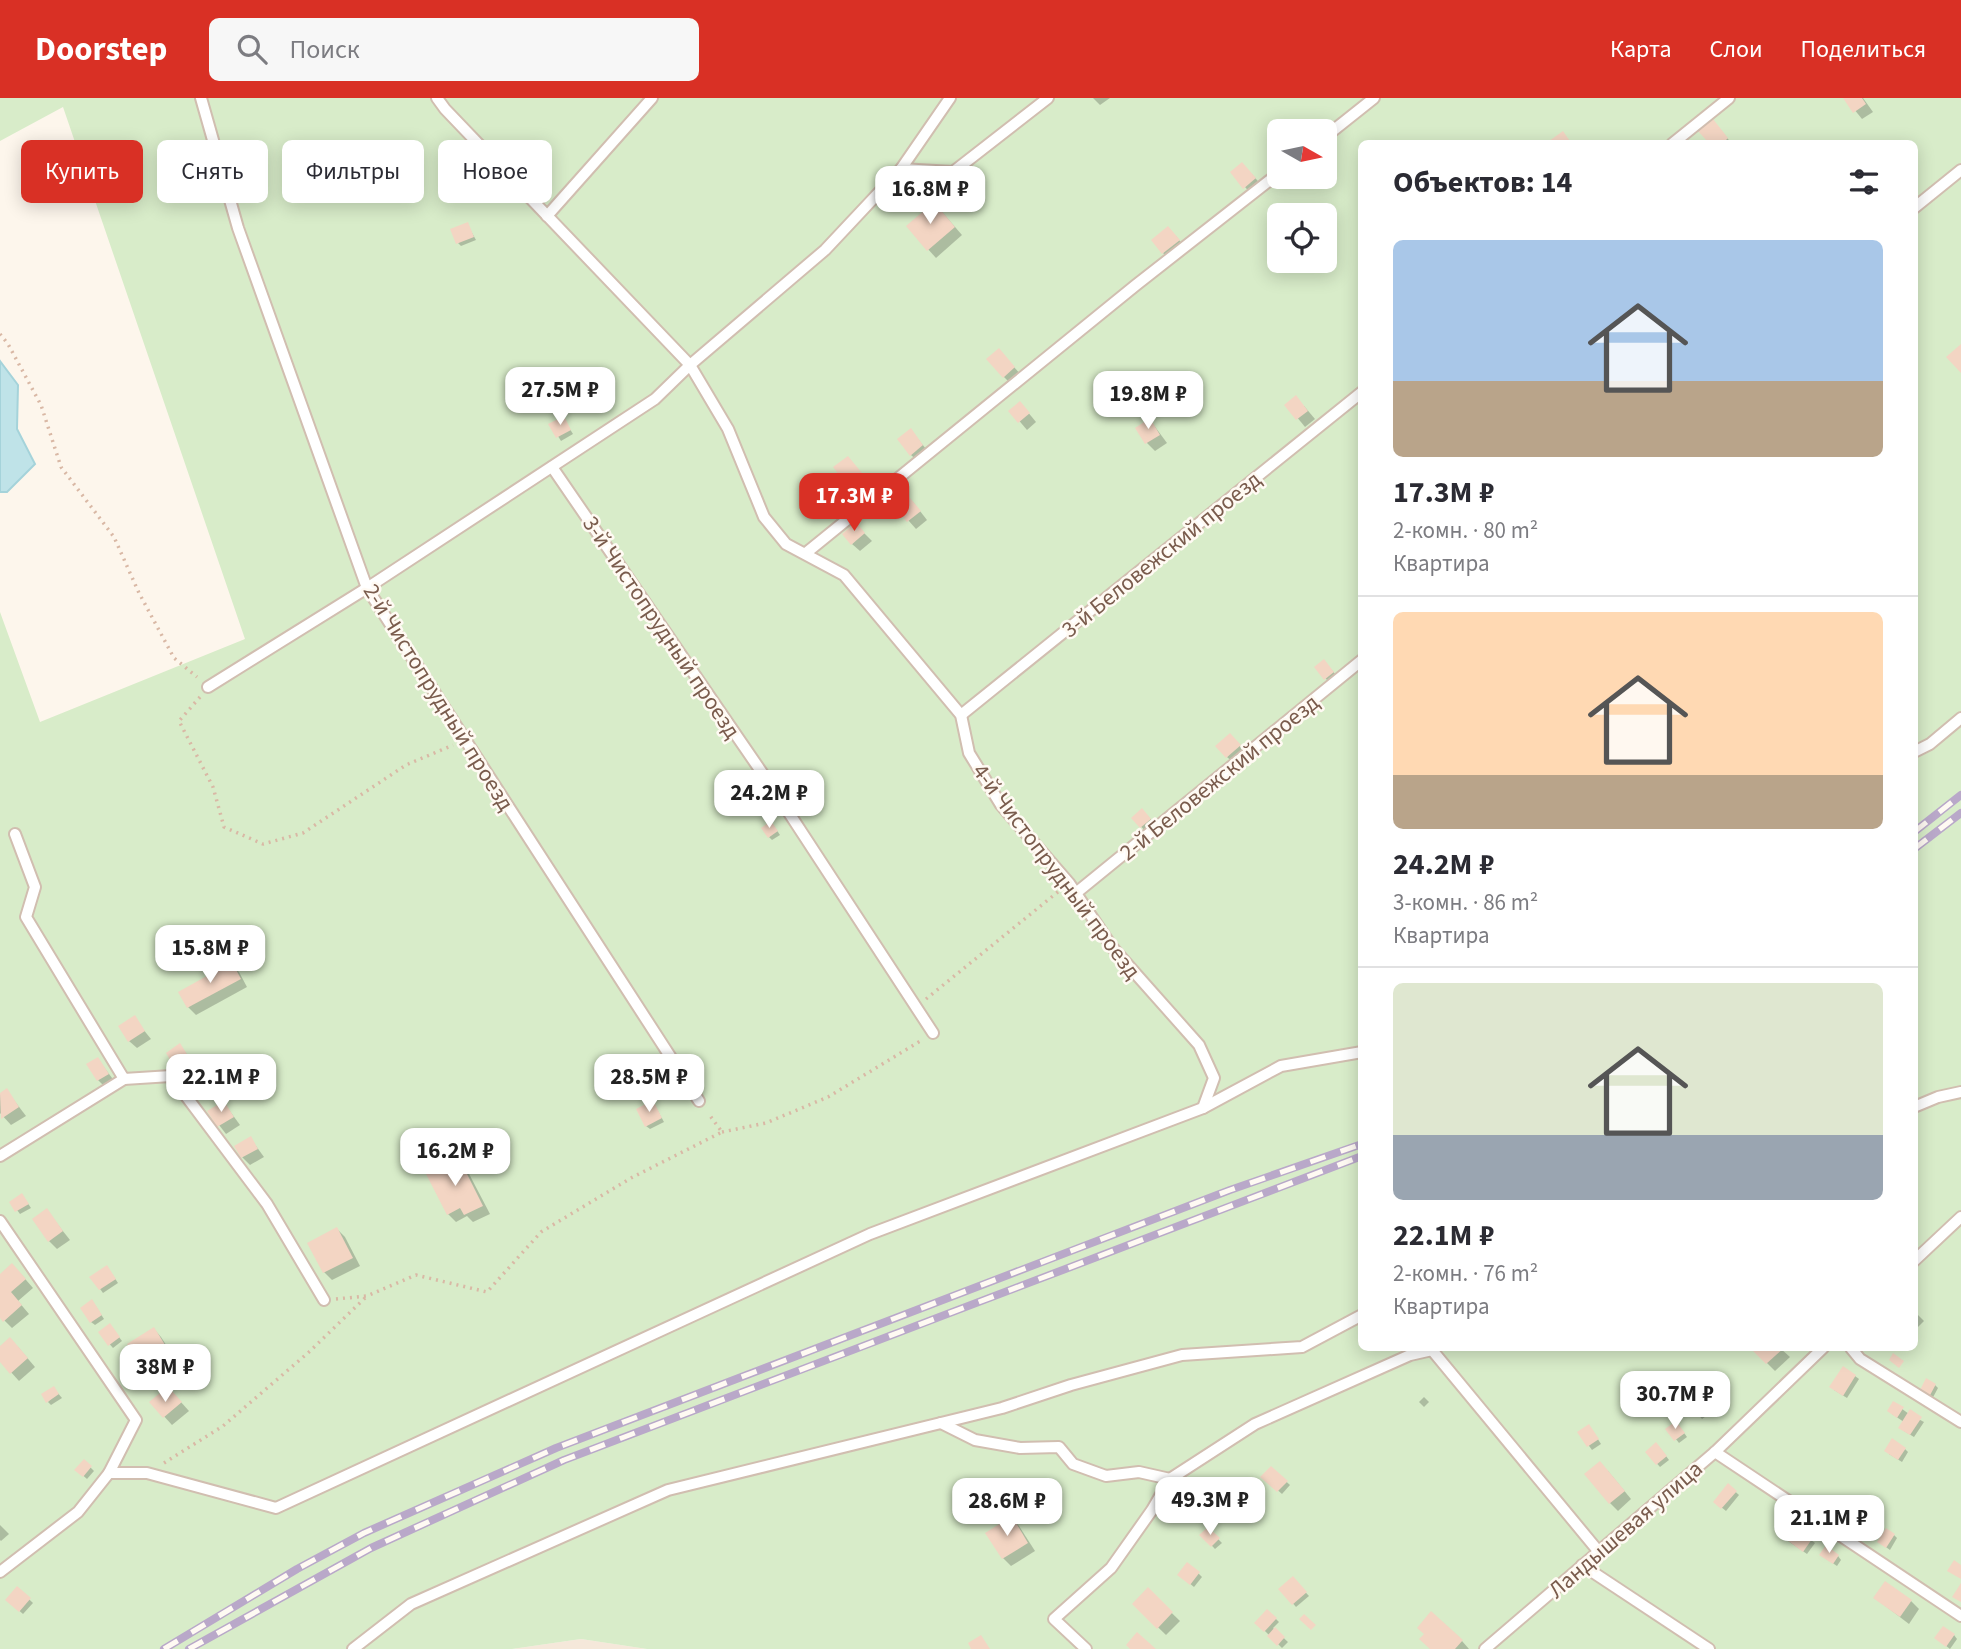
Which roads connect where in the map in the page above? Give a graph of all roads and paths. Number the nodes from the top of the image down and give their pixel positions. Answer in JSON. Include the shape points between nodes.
{"nodes":[{"id":1,"x":201,"y":98,"type":"edge"},
{"id":2,"x":437,"y":98,"type":"edge"},
{"id":3,"x":652,"y":98,"type":"edge"},
{"id":4,"x":950,"y":98,"type":"edge"},
{"id":5,"x":1048,"y":98,"type":"edge"},
{"id":6,"x":1374,"y":98,"type":"edge"},
{"id":7,"x":1729,"y":98,"type":"edge"},
{"id":8,"x":1337,"y":127,"type":"edge"},
{"id":9,"x":1677,"y":140,"type":"edge"},
{"id":10,"x":901,"y":169,"type":"junction"},
{"id":11,"x":1961,"y":170,"type":"edge"},
{"id":12,"x":1267,"y":182,"type":"edge"},
{"id":13,"x":1918,"y":205,"type":"edge"},
{"id":14,"x":547,"y":216,"type":"junction"},
{"id":15,"x":0,"y":334,"type":"edge"},
{"id":16,"x":690,"y":365,"type":"junction"},
{"id":17,"x":1358,"y":395,"type":"edge"},
{"id":18,"x":552,"y":467,"type":"junction"},
{"id":19,"x":806,"y":553,"type":"junction"},
{"id":20,"x":367,"y":588,"type":"junction"},
{"id":21,"x":1358,"y":663,"type":"edge"},
{"id":22,"x":208,"y":687,"type":"junction"},
{"id":23,"x":961,"y":715,"type":"junction"},
{"id":24,"x":1961,"y":718,"type":"edge"},
{"id":25,"x":465,"y":740,"type":"junction"},
{"id":26,"x":1918,"y":750,"type":"edge"},
{"id":27,"x":15,"y":834,"type":"dead end"},
{"id":28,"x":1069,"y":883,"type":"junction"},
{"id":29,"x":1076,"y":894,"type":"junction"},
{"id":30,"x":916,"y":1007,"type":"junction"},
{"id":31,"x":933,"y":1033,"type":"joint"},
{"id":32,"x":1358,"y":1053,"type":"edge"},
{"id":33,"x":124,"y":1079,"type":"junction"},
{"id":34,"x":1961,"y":1092,"type":"edge"},
{"id":35,"x":699,"y":1101,"type":"joint"},
{"id":36,"x":1918,"y":1105,"type":"edge"},
{"id":37,"x":1203,"y":1108,"type":"junction"},
{"id":38,"x":722,"y":1132,"type":"junction"},
{"id":39,"x":0,"y":1156,"type":"edge"},
{"id":40,"x":1961,"y":1217,"type":"edge"},
{"id":41,"x":0,"y":1221,"type":"edge"},
{"id":42,"x":1918,"y":1257,"type":"edge"},
{"id":43,"x":367,"y":1296,"type":"junction"},
{"id":44,"x":324,"y":1300,"type":"joint"},
{"id":45,"x":1358,"y":1317,"type":"edge"},
{"id":46,"x":1426,"y":1351,"type":"edge"},
{"id":47,"x":1436,"y":1351,"type":"edge"},
{"id":48,"x":1820,"y":1351,"type":"edge"},
{"id":49,"x":1853,"y":1351,"type":"edge"},
{"id":50,"x":1961,"y":1422,"type":"edge"},
{"id":51,"x":941,"y":1423,"type":"junction"},
{"id":52,"x":1715,"y":1452,"type":"junction"},
{"id":53,"x":109,"y":1473,"type":"junction"},
{"id":54,"x":147,"y":1473,"type":"junction"},
{"id":55,"x":1170,"y":1479,"type":"junction"},
{"id":56,"x":1599,"y":1552,"type":"junction"},
{"id":57,"x":1582,"y":1565,"type":"junction"},
{"id":58,"x":0,"y":1572,"type":"edge"},
{"id":59,"x":1961,"y":1616,"type":"edge"},
{"id":60,"x":353,"y":1649,"type":"edge"},
{"id":61,"x":1086,"y":1649,"type":"edge"},
{"id":62,"x":1485,"y":1649,"type":"edge"},
{"id":63,"x":1709,"y":1649,"type":"edge"}],
"edges":[{"from":1,"to":20,"type":"lane","name":"2-й Чистопрудный проезд","via":[[238,228]]},
{"from":2,"to":14,"type":"lane","name":"4-й Чистопрудный проезд"},
{"from":3,"to":14,"type":"lane"},
{"from":4,"to":10,"type":"lane"},
{"from":5,"to":10,"type":"lane","via":[[953,172]]},
{"from":6,"to":8,"type":"lane"},
{"from":7,"to":9,"type":"lane"},
{"from":10,"to":16,"type":"lane","via":[[825,250]]},
{"from":11,"to":13,"type":"lane"},
{"from":12,"to":19,"type":"lane"},
{"from":14,"to":16,"type":"lane","name":"4-й Чистопрудный проезд"},
{"from":15,"to":22,"type":"path","via":[[41,405],[61,467],[114,537],[174,657]]},
{"from":16,"to":18,"type":"lane","via":[[655,399]]},
{"from":16,"to":19,"type":"lane","name":"4-й Чистопрудный проезд","via":[[729,429],[764,517],[786,544]]},
{"from":17,"to":23,"type":"lane","name":"3-й Беловежский проезд"},
{"from":18,"to":20,"type":"lane"},
{"from":18,"to":30,"type":"lane","name":"3-й Чистопрудный проезд"},
{"from":19,"to":23,"type":"lane","name":"4-й Чистопрудный проезд","via":[[844,575]]},
{"from":20,"to":22,"type":"lane"},
{"from":20,"to":25,"type":"lane","name":"2-й Чистопрудный проезд"},
{"from":21,"to":29,"type":"lane","name":"2-й Беловежский проезд"},
{"from":22,"to":25,"type":"path","via":[[180,722],[213,787],[224,827],[263,844],[303,833],[406,765]]},
{"from":23,"to":28,"type":"lane","name":"4-й Чистопрудный проезд","via":[[969,753],[1002,805]]},
{"from":24,"to":26,"type":"lane"},
{"from":25,"to":35,"type":"lane","name":"2-й Чистопрудный проезд"},
{"from":27,"to":33,"type":"lane","via":[[35,887],[26,917]]},
{"from":28,"to":29,"type":"lane","name":"4-й Чистопрудный проезд"},
{"from":28,"to":30,"type":"path"},
{"from":29,"to":37,"type":"lane","name":"4-й Чистопрудный проезд","via":[[1112,947],[1199,1045],[1214,1078]]},
{"from":30,"to":31,"type":"lane","name":"3-й Чистопрудный проезд"},
{"from":31,"to":38,"type":"path","via":[[828,1097],[766,1123]]},
{"from":32,"to":37,"type":"lane","via":[[1281,1066]]},
{"from":33,"to":39,"type":"lane"},
{"from":33,"to":44,"type":"lane","via":[[171,1076],[267,1204]]},
{"from":34,"to":36,"type":"lane"},
{"from":35,"to":38,"type":"path"},
{"from":37,"to":54,"type":"lane","via":[[870,1234],[276,1508]]},
{"from":38,"to":43,"type":"path","via":[[631,1178],[541,1232],[487,1292],[416,1275]]},
{"from":40,"to":42,"type":"lane"},
{"from":41,"to":53,"type":"lane","via":[[136,1420]]},
{"from":43,"to":44,"type":"path"},
{"from":43,"to":54,"type":"path","via":[[223,1426]]},
{"from":45,"to":51,"type":"lane","via":[[1302,1347],[1182,1355]]},
{"from":46,"to":55,"type":"lane","via":[[1255,1424]]},
{"from":47,"to":56,"type":"lane"},
{"from":48,"to":52,"type":"lane","name":"Ландышевая улица"},
{"from":49,"to":50,"type":"lane"},
{"from":51,"to":55,"type":"lane","via":[[975,1440],[1020,1448],[1059,1447],[1073,1464],[1106,1476],[1139,1472]]},
{"from":51,"to":60,"type":"lane","via":[[668,1490],[411,1604]]},
{"from":52,"to":56,"type":"lane","name":"Ландышевая улица"},
{"from":52,"to":59,"type":"lane"},
{"from":53,"to":54,"type":"lane"},
{"from":53,"to":58,"type":"lane","via":[[78,1512]]},
{"from":55,"to":61,"type":"lane","via":[[1111,1568],[1055,1619]]},
{"from":56,"to":57,"type":"lane","name":"Ландышевая улица"},
{"from":57,"to":62,"type":"lane","name":"Ландышевая улица"},
{"from":57,"to":63,"type":"lane"}]}
